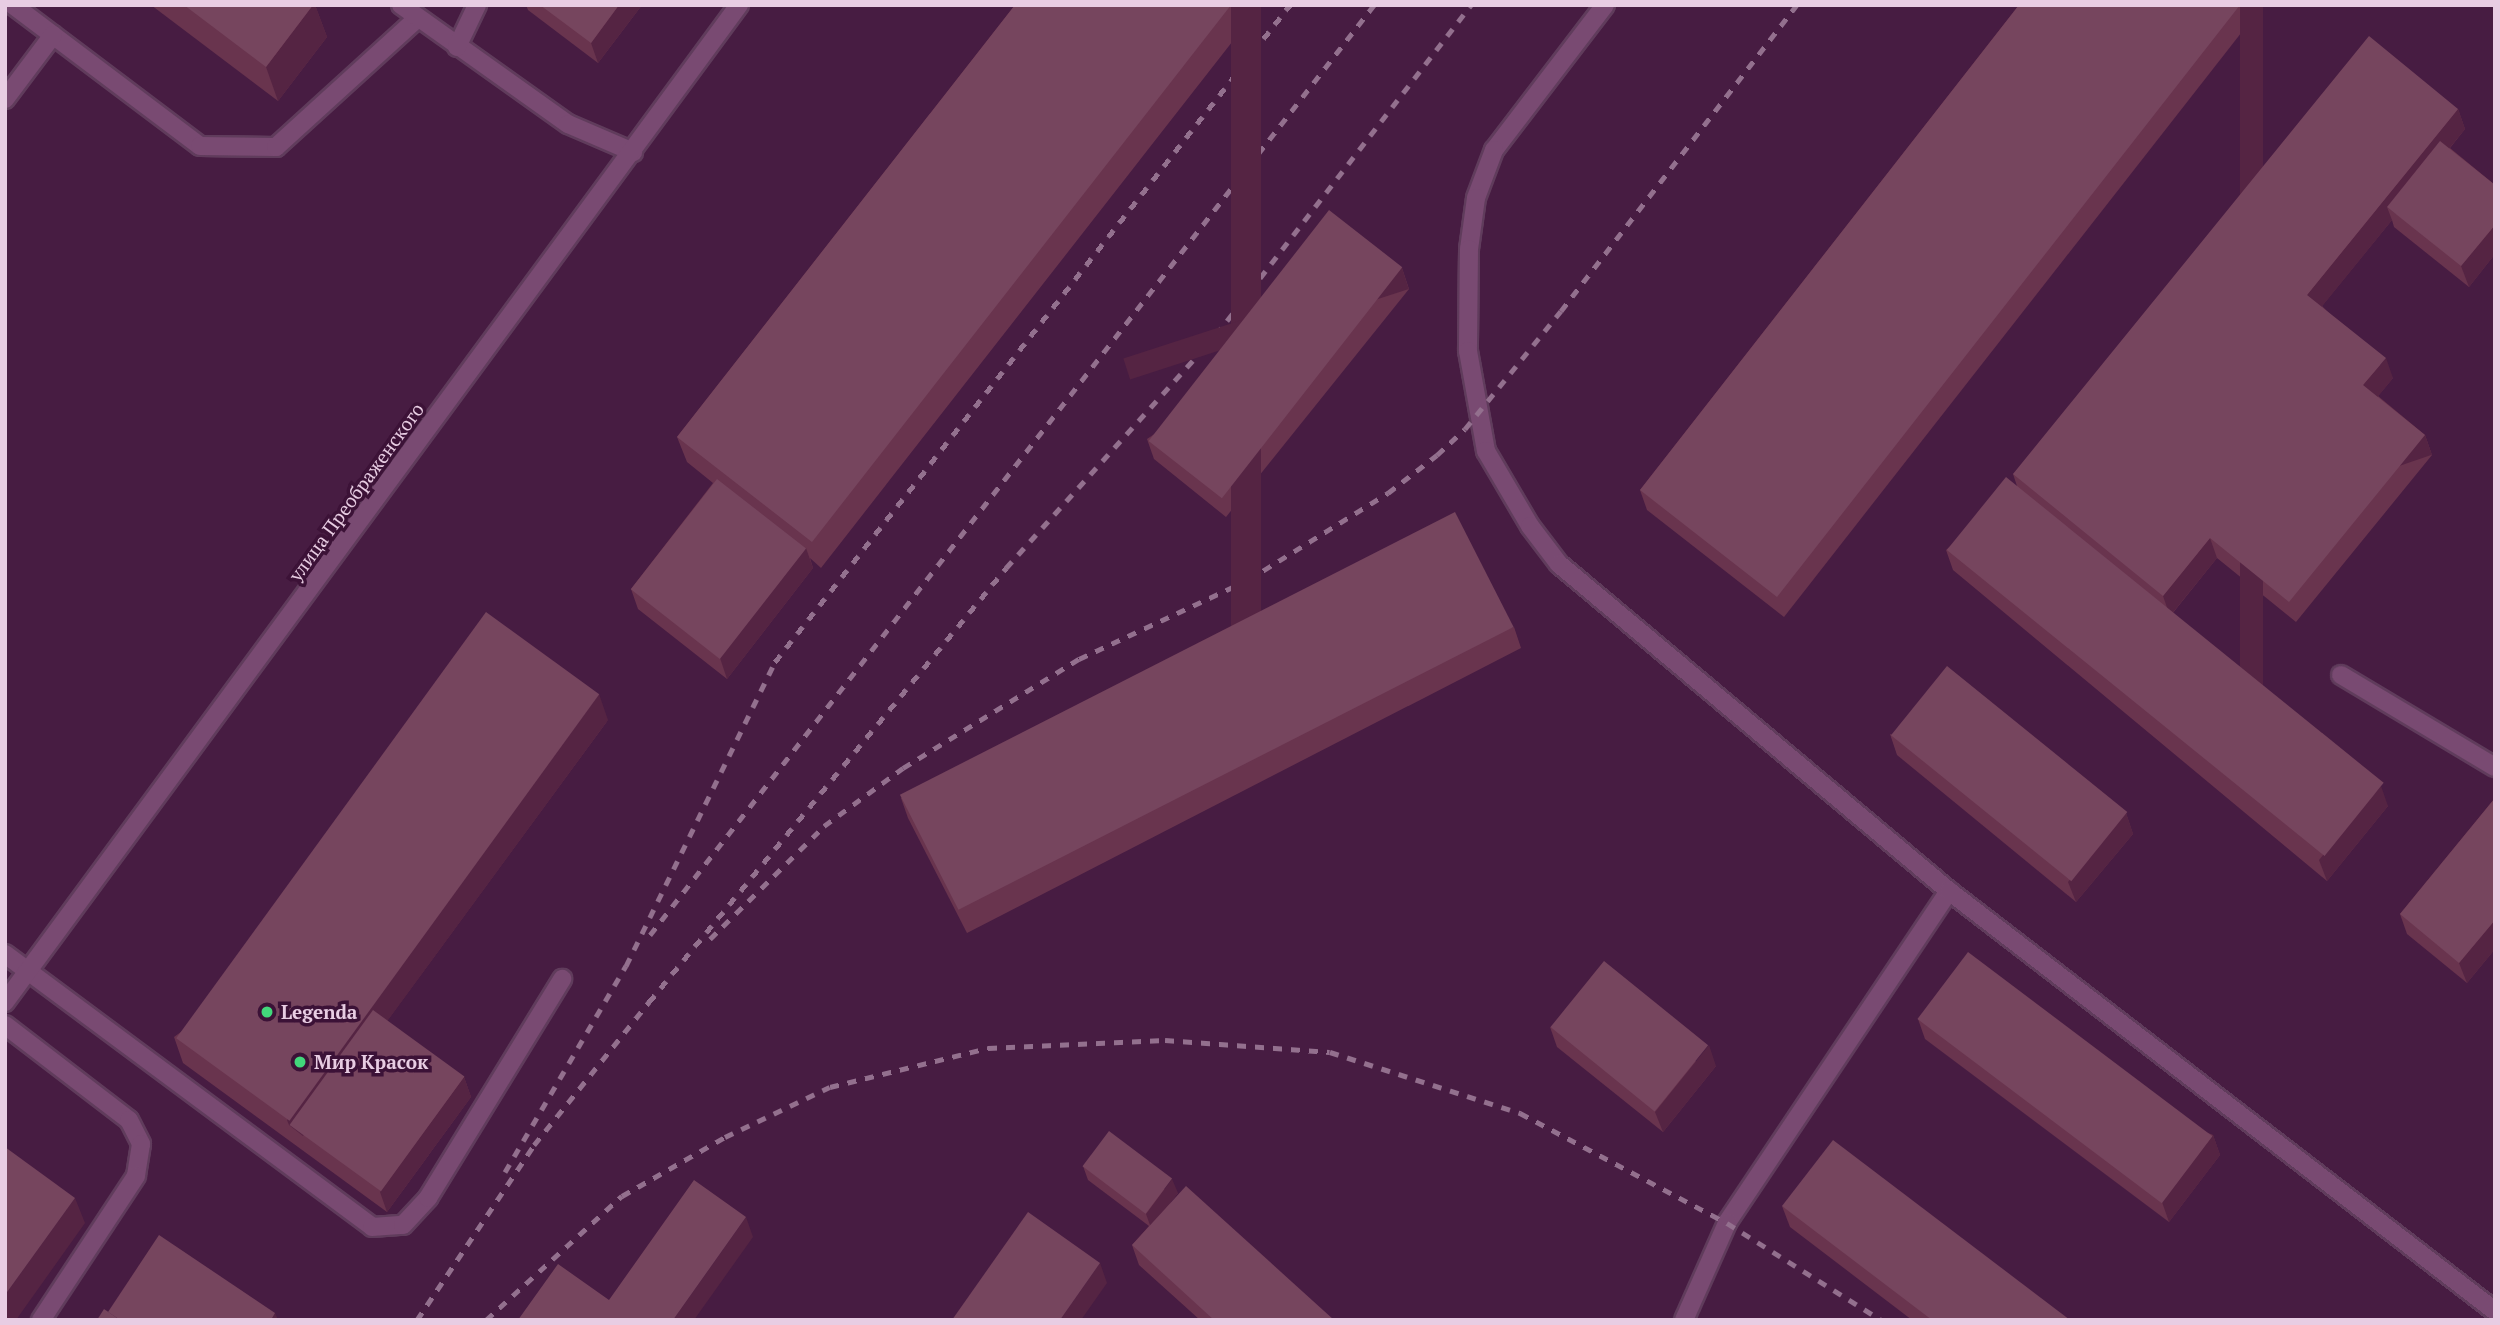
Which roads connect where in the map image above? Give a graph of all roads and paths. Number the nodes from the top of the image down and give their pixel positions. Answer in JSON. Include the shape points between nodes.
{"nodes":[{"id":1,"x":13,"y":5,"type":"edge"},
{"id":2,"x":401,"y":5,"type":"edge"},
{"id":3,"x":477,"y":5,"type":"edge"},
{"id":4,"x":739,"y":5,"type":"edge"},
{"id":5,"x":1605,"y":5,"type":"edge"},
{"id":6,"x":418,"y":18,"type":"junction"},
{"id":7,"x":53,"y":35,"type":"junction"},
{"id":8,"x":457,"y":47,"type":"junction"},
{"id":9,"x":5,"y":99,"type":"edge"},
{"id":10,"x":633,"y":152,"type":"junction"},
{"id":11,"x":2341,"y":675,"type":"dead end"},
{"id":12,"x":2495,"y":767,"type":"edge"},
{"id":13,"x":1949,"y":891,"type":"junction"},
{"id":14,"x":5,"y":954,"type":"edge"},
{"id":15,"x":28,"y":971,"type":"junction"},
{"id":16,"x":562,"y":979,"type":"dead end"},
{"id":17,"x":5,"y":1002,"type":"edge"},
{"id":18,"x":5,"y":1024,"type":"edge"},
{"id":19,"x":2495,"y":1311,"type":"edge"},
{"id":20,"x":41,"y":1320,"type":"edge"},
{"id":21,"x":1684,"y":1320,"type":"edge"}],
"edges":[{"from":1,"to":7,"type":"street"},
{"from":2,"to":6,"type":"street"},
{"from":3,"to":8,"type":"street"},
{"from":4,"to":10,"type":"street","name":"улица Преображенского"},
{"from":5,"to":13,"type":"street","via":[[1494,150],[1476,198],[1469,250],[1468,351],[1486,451],[1559,564]]},
{"from":6,"to":7,"type":"street","via":[[276,147],[200,146]]},
{"from":6,"to":8,"type":"street"},
{"from":7,"to":9,"type":"street"},
{"from":8,"to":10,"type":"street","via":[[568,124]]},
{"from":10,"to":15,"type":"street","name":"улица Преображенского"},
{"from":11,"to":12,"type":"street"},
{"from":13,"to":19,"type":"street"},
{"from":13,"to":21,"type":"street","via":[[1727,1223]]},
{"from":14,"to":15,"type":"street"},
{"from":15,"to":16,"type":"street","via":[[372,1227],[403,1225],[428,1198]]},
{"from":15,"to":17,"type":"street","name":"улица Преображенского"},
{"from":18,"to":20,"type":"street","via":[[129,1120],[141,1144],[136,1176]]}]}
